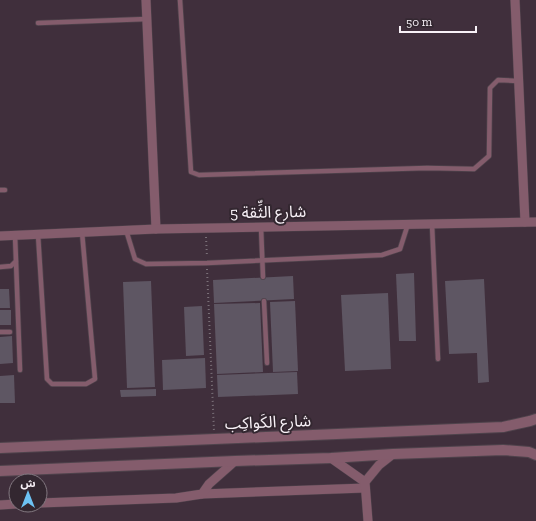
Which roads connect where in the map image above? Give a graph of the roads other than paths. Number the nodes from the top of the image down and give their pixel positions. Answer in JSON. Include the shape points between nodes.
{"nodes":[{"id":1,"x":146,"y":0,"type":"edge"},
{"id":2,"x":180,"y":0,"type":"edge"},
{"id":3,"x":516,"y":0,"type":"edge"},
{"id":4,"x":147,"y":19,"type":"junction"},
{"id":5,"x":38,"y":23,"type":"dead end"},
{"id":6,"x":519,"y":81,"type":"junction"},
{"id":7,"x":524,"y":222,"type":"junction"},
{"id":8,"x":536,"y":222,"type":"edge"},
{"id":9,"x":408,"y":224,"type":"junction"},
{"id":10,"x":432,"y":224,"type":"junction"},
{"id":11,"x":261,"y":227,"type":"junction"},
{"id":12,"x":156,"y":229,"type":"junction"},
{"id":13,"x":126,"y":230,"type":"junction"},
{"id":14,"x":82,"y":232,"type":"junction"},
{"id":15,"x":38,"y":234,"type":"junction"},
{"id":16,"x":15,"y":235,"type":"junction"},
{"id":17,"x":0,"y":236,"type":"edge"},
{"id":18,"x":16,"y":261,"type":"junction"},
{"id":19,"x":262,"y":261,"type":"junction"},
{"id":20,"x":0,"y":267,"type":"edge"},
{"id":21,"x":263,"y":277,"type":"dead end"},
{"id":22,"x":264,"y":301,"type":"dead end"},
{"id":23,"x":0,"y":332,"type":"edge"},
{"id":24,"x":10,"y":332,"type":"dead end"},
{"id":25,"x":438,"y":359,"type":"dead end"},
{"id":26,"x":267,"y":363,"type":"dead end"},
{"id":27,"x":20,"y":370,"type":"dead end"},
{"id":28,"x":536,"y":419,"type":"edge"},
{"id":29,"x":0,"y":448,"type":"edge"},
{"id":30,"x":393,"y":454,"type":"junction"},
{"id":31,"x":536,"y":455,"type":"edge"},
{"id":32,"x":331,"y":458,"type":"junction"},
{"id":33,"x":235,"y":461,"type":"junction"},
{"id":34,"x":0,"y":471,"type":"edge"},
{"id":35,"x":365,"y":485,"type":"junction"},
{"id":36,"x":202,"y":494,"type":"junction"},
{"id":37,"x":48,"y":503,"type":"edge"},
{"id":38,"x":368,"y":521,"type":"edge"}],
"edges":[{"from":1,"to":4,"type":"street"},
{"from":2,"to":6,"type":"lane","via":[[191,172],[198,175],[427,168],[474,169],[489,156],[490,88],[498,80]]},
{"from":3,"to":6,"type":"street"},
{"from":4,"to":5,"type":"lane"},
{"from":4,"to":12,"type":"street"},
{"from":6,"to":7,"type":"street"},
{"from":7,"to":8,"type":"street","name":"شارع الثِّقة 5"},
{"from":7,"to":10,"type":"street","name":"شارع الثِّقة 5"},
{"from":9,"to":10,"type":"street","name":"شارع الثِّقة 5"},
{"from":9,"to":11,"type":"street","name":"شارع الثِّقة 5"},
{"from":9,"to":19,"type":"lane","via":[[400,249],[382,255]]},
{"from":10,"to":25,"type":"lane"},
{"from":11,"to":12,"type":"street","name":"شارع الثِّقة 5"},
{"from":11,"to":19,"type":"lane"},
{"from":12,"to":13,"type":"street","name":"شارع الثِّقة 5"},
{"from":13,"to":14,"type":"street","name":"شارع الثِّقة 5"},
{"from":13,"to":19,"type":"lane","via":[[135,259],[146,264]]},
{"from":14,"to":15,"type":"street","name":"شارع الثِّقة 5"},
{"from":14,"to":15,"type":"lane","via":[[95,379],[86,384],[52,384],[47,379]]},
{"from":15,"to":16,"type":"street","name":"شارع الثِّقة 5"},
{"from":16,"to":17,"type":"street","name":"شارع الثِّقة 5"},
{"from":16,"to":18,"type":"lane"},
{"from":18,"to":20,"type":"lane","via":[[11,266]]},
{"from":18,"to":27,"type":"lane"},
{"from":19,"to":21,"type":"lane"},
{"from":22,"to":26,"type":"lane"},
{"from":23,"to":24,"type":"lane"},
{"from":28,"to":29,"type":"street","name":"شارع الكَواكِب","via":[[503,427]]},
{"from":30,"to":31,"type":"street","via":[[503,450]]},
{"from":30,"to":32,"type":"street"},
{"from":30,"to":35,"type":"street","via":[[378,465]]},
{"from":32,"to":33,"type":"street"},
{"from":32,"to":35,"type":"street"},
{"from":33,"to":34,"type":"street"},
{"from":33,"to":36,"type":"street","via":[[209,484]]},
{"from":35,"to":36,"type":"street"},
{"from":35,"to":38,"type":"street"},
{"from":36,"to":37,"type":"street","via":[[176,498]]}]}
